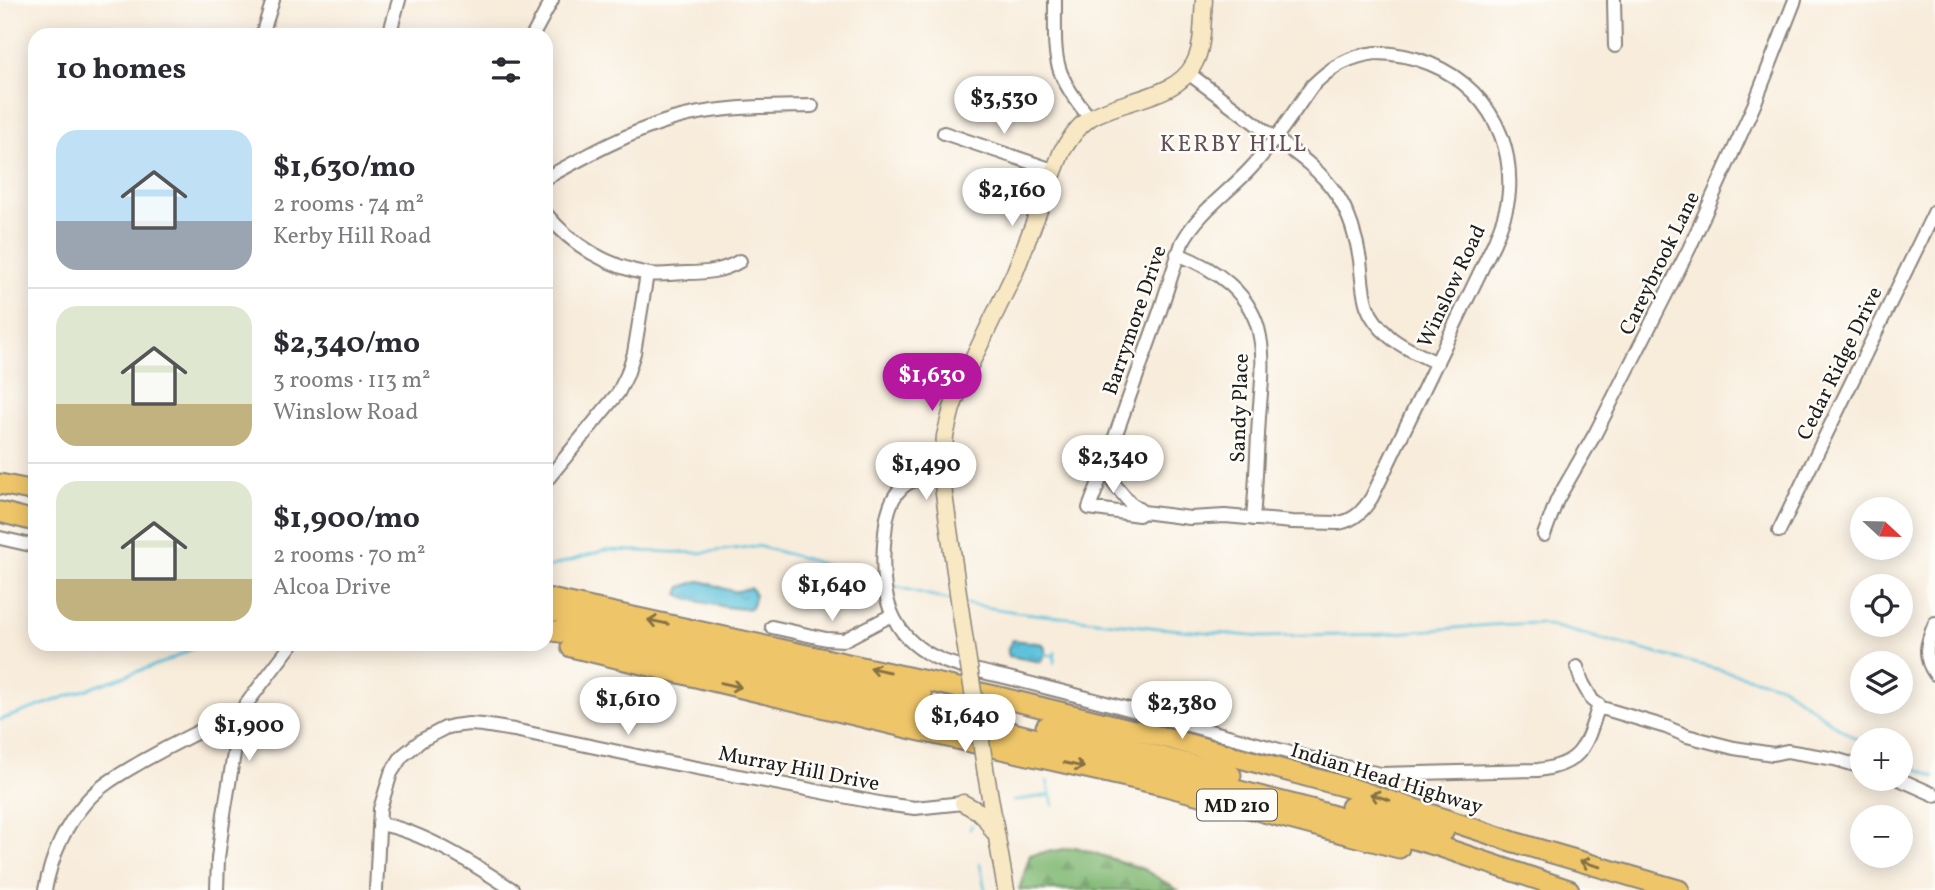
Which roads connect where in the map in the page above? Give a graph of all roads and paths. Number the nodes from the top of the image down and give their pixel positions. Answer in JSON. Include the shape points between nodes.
{"nodes":[{"id":1,"x":273,"y":0,"type":"edge"},
{"id":2,"x":399,"y":0,"type":"edge"},
{"id":3,"x":552,"y":0,"type":"edge"},
{"id":4,"x":1055,"y":0,"type":"edge"},
{"id":5,"x":1204,"y":0,"type":"edge"},
{"id":6,"x":1614,"y":0,"type":"edge"},
{"id":7,"x":1795,"y":0,"type":"edge"},
{"id":8,"x":264,"y":28,"type":"edge"},
{"id":9,"x":391,"y":28,"type":"edge"},
{"id":10,"x":537,"y":28,"type":"edge"},
{"id":11,"x":1615,"y":46,"type":"dead end"},
{"id":12,"x":1188,"y":73,"type":"junction"},
{"id":13,"x":812,"y":106,"type":"dead end"},
{"id":14,"x":1090,"y":118,"type":"junction"},
{"id":15,"x":944,"y":133,"type":"dead end"},
{"id":16,"x":1274,"y":137,"type":"junction"},
{"id":17,"x":1054,"y":170,"type":"junction"},
{"id":18,"x":553,"y":174,"type":"edge"},
{"id":19,"x":1935,"y":211,"type":"edge"},
{"id":20,"x":553,"y":221,"type":"edge"},
{"id":21,"x":1177,"y":254,"type":"junction"},
{"id":22,"x":740,"y":261,"type":"dead end"},
{"id":23,"x":647,"y":274,"type":"junction"},
{"id":24,"x":1437,"y":363,"type":"junction"},
{"id":25,"x":1110,"y":465,"type":"junction"},
{"id":26,"x":553,"y":472,"type":"edge"},
{"id":27,"x":942,"y":473,"type":"junction"},
{"id":28,"x":0,"y":484,"type":"edge"},
{"id":29,"x":28,"y":490,"type":"edge"},
{"id":30,"x":1090,"y":509,"type":"joint"},
{"id":31,"x":0,"y":512,"type":"edge"},
{"id":32,"x":1143,"y":512,"type":"junction"},
{"id":33,"x":28,"y":519,"type":"edge"},
{"id":34,"x":1253,"y":519,"type":"junction"},
{"id":35,"x":1779,"y":531,"type":"dead end"},
{"id":36,"x":1544,"y":535,"type":"dead end"},
{"id":37,"x":0,"y":538,"type":"edge"},
{"id":38,"x":28,"y":544,"type":"edge"},
{"id":39,"x":553,"y":600,"type":"edge"},
{"id":40,"x":553,"y":610,"type":"edge"},
{"id":41,"x":892,"y":615,"type":"junction"},
{"id":42,"x":1935,"y":623,"type":"edge"},
{"id":43,"x":772,"y":628,"type":"dead end"},
{"id":44,"x":553,"y":631,"type":"edge"},
{"id":45,"x":553,"y":643,"type":"edge"},
{"id":46,"x":287,"y":651,"type":"edge"},
{"id":47,"x":1577,"y":667,"type":"dead end"},
{"id":48,"x":1935,"y":674,"type":"edge"},
{"id":49,"x":1599,"y":705,"type":"junction"},
{"id":50,"x":241,"y":711,"type":"junction"},
{"id":51,"x":977,"y":716,"type":"junction"},
{"id":52,"x":1850,"y":764,"type":"edge"},
{"id":53,"x":986,"y":774,"type":"junction"},
{"id":54,"x":1913,"y":785,"type":"edge"},
{"id":55,"x":1935,"y":795,"type":"edge"},
{"id":56,"x":963,"y":803,"type":"junction"},
{"id":57,"x":379,"y":824,"type":"junction"},
{"id":58,"x":996,"y":834,"type":"junction"},
{"id":59,"x":1514,"y":842,"type":"junction"},
{"id":60,"x":46,"y":890,"type":"edge"},
{"id":61,"x":217,"y":890,"type":"edge"},
{"id":62,"x":376,"y":890,"type":"edge"},
{"id":63,"x":513,"y":890,"type":"edge"},
{"id":64,"x":1006,"y":890,"type":"edge"},
{"id":65,"x":1559,"y":890,"type":"edge"},
{"id":66,"x":1569,"y":890,"type":"edge"},
{"id":67,"x":1679,"y":890,"type":"edge"}],
"edges":[{"from":1,"to":8,"type":"street"},
{"from":2,"to":9,"type":"street"},
{"from":3,"to":10,"type":"street"},
{"from":4,"to":14,"type":"street","via":[[1058,68]]},
{"from":5,"to":12,"type":"main road","via":[[1200,46]]},
{"from":6,"to":11,"type":"street"},
{"from":7,"to":36,"type":"street","name":"Careybrook Lane","via":[[1754,105],[1689,248]]},
{"from":12,"to":14,"type":"main road","via":[[1167,89]]},
{"from":12,"to":16,"type":"street"},
{"from":13,"to":18,"type":"street","via":[[732,108],[673,119]]},
{"from":14,"to":17,"type":"main road","via":[[1069,141]]},
{"from":15,"to":17,"type":"street"},
{"from":16,"to":21,"type":"street","name":"Barrymore Drive","via":[[1248,171],[1191,228]]},
{"from":16,"to":24,"type":"street","via":[[1321,175],[1339,197],[1359,252],[1365,306],[1373,318],[1397,342]]},
{"from":16,"to":24,"type":"street","name":"Winslow Road","via":[[1320,78],[1360,55],[1393,53],[1418,58],[1452,74],[1479,99],[1505,148],[1508,202],[1494,243]]},
{"from":17,"to":27,"type":"main road","via":[[1015,272],[952,408]]},
{"from":19,"to":35,"type":"street","name":"Cedar Ridge Drive"},
{"from":20,"to":23,"type":"street","via":[[587,251]]},
{"from":21,"to":25,"type":"street","name":"Barrymore Drive","via":[[1112,445]]},
{"from":21,"to":34,"type":"street","name":"Sandy Place","via":[[1219,275],[1241,296],[1259,330],[1262,365]]},
{"from":22,"to":23,"type":"street","via":[[713,272]]},
{"from":23,"to":26,"type":"street","via":[[625,380]]},
{"from":24,"to":34,"type":"street","name":"Winslow Road","via":[[1372,497],[1357,516],[1332,523]]},
{"from":25,"to":30,"type":"street","name":"Barrymore Drive","via":[[1102,474]]},
{"from":25,"to":32,"type":"street","via":[[1119,490]]},
{"from":27,"to":41,"type":"street","via":[[905,484],[888,509],[884,580]]},
{"from":27,"to":51,"type":"main road","bridge":true},
{"from":28,"to":29,"type":"highway"},
{"from":30,"to":32,"type":"street","name":"Winslow Road"},
{"from":31,"to":33,"type":"highway"},
{"from":32,"to":34,"type":"street","name":"Winslow Road"},
{"from":37,"to":38,"type":"street"},
{"from":59,"to":39,"type":"highway","name":"Indian Head Highway","number":"MD 210","one_way":true,"via":[[1357,790],[1174,740]]},
{"from":40,"to":51,"type":"highway"},
{"from":41,"to":43,"type":"street","via":[[844,640]]},
{"from":41,"to":49,"type":"street","via":[[913,643],[953,666],[1381,774],[1560,766],[1580,752]]},
{"from":42,"to":48,"type":"street","via":[[1926,652]]},
{"from":44,"to":51,"type":"highway"},
{"from":45,"to":65,"type":"highway","number":"MD 210","one_way":true,"via":[[1162,785]]},
{"from":46,"to":50,"type":"street"},
{"from":47,"to":49,"type":"street","via":[[1592,700]]},
{"from":49,"to":52,"type":"street","via":[[1734,748],[1773,754],[1787,751]]},
{"from":50,"to":60,"type":"street","via":[[158,752],[91,796],[61,841]]},
{"from":50,"to":61,"type":"street"},
{"from":51,"to":53,"type":"main road","bridge":true},
{"from":51,"to":59,"type":"highway","via":[[1158,755],[1434,828]]},
{"from":51,"to":66,"type":"highway","via":[[1441,846]]},
{"from":53,"to":56,"type":"main road","via":[[977,792]]},
{"from":53,"to":58,"type":"main road"},
{"from":54,"to":55,"type":"street"},
{"from":56,"to":57,"type":"street","name":"Murray Hill Drive","via":[[915,808],[884,804],[468,724],[435,732],[402,756],[386,785]]},
{"from":56,"to":58,"type":"main road","via":[[978,811]]},
{"from":57,"to":62,"type":"street","name":"Murray Hill Drive"},
{"from":57,"to":63,"type":"street","via":[[423,838]]},
{"from":58,"to":64,"type":"main road"},
{"from":67,"to":59,"type":"highway","name":"Indian Head Highway","number":"MD 210","one_way":true}]}
